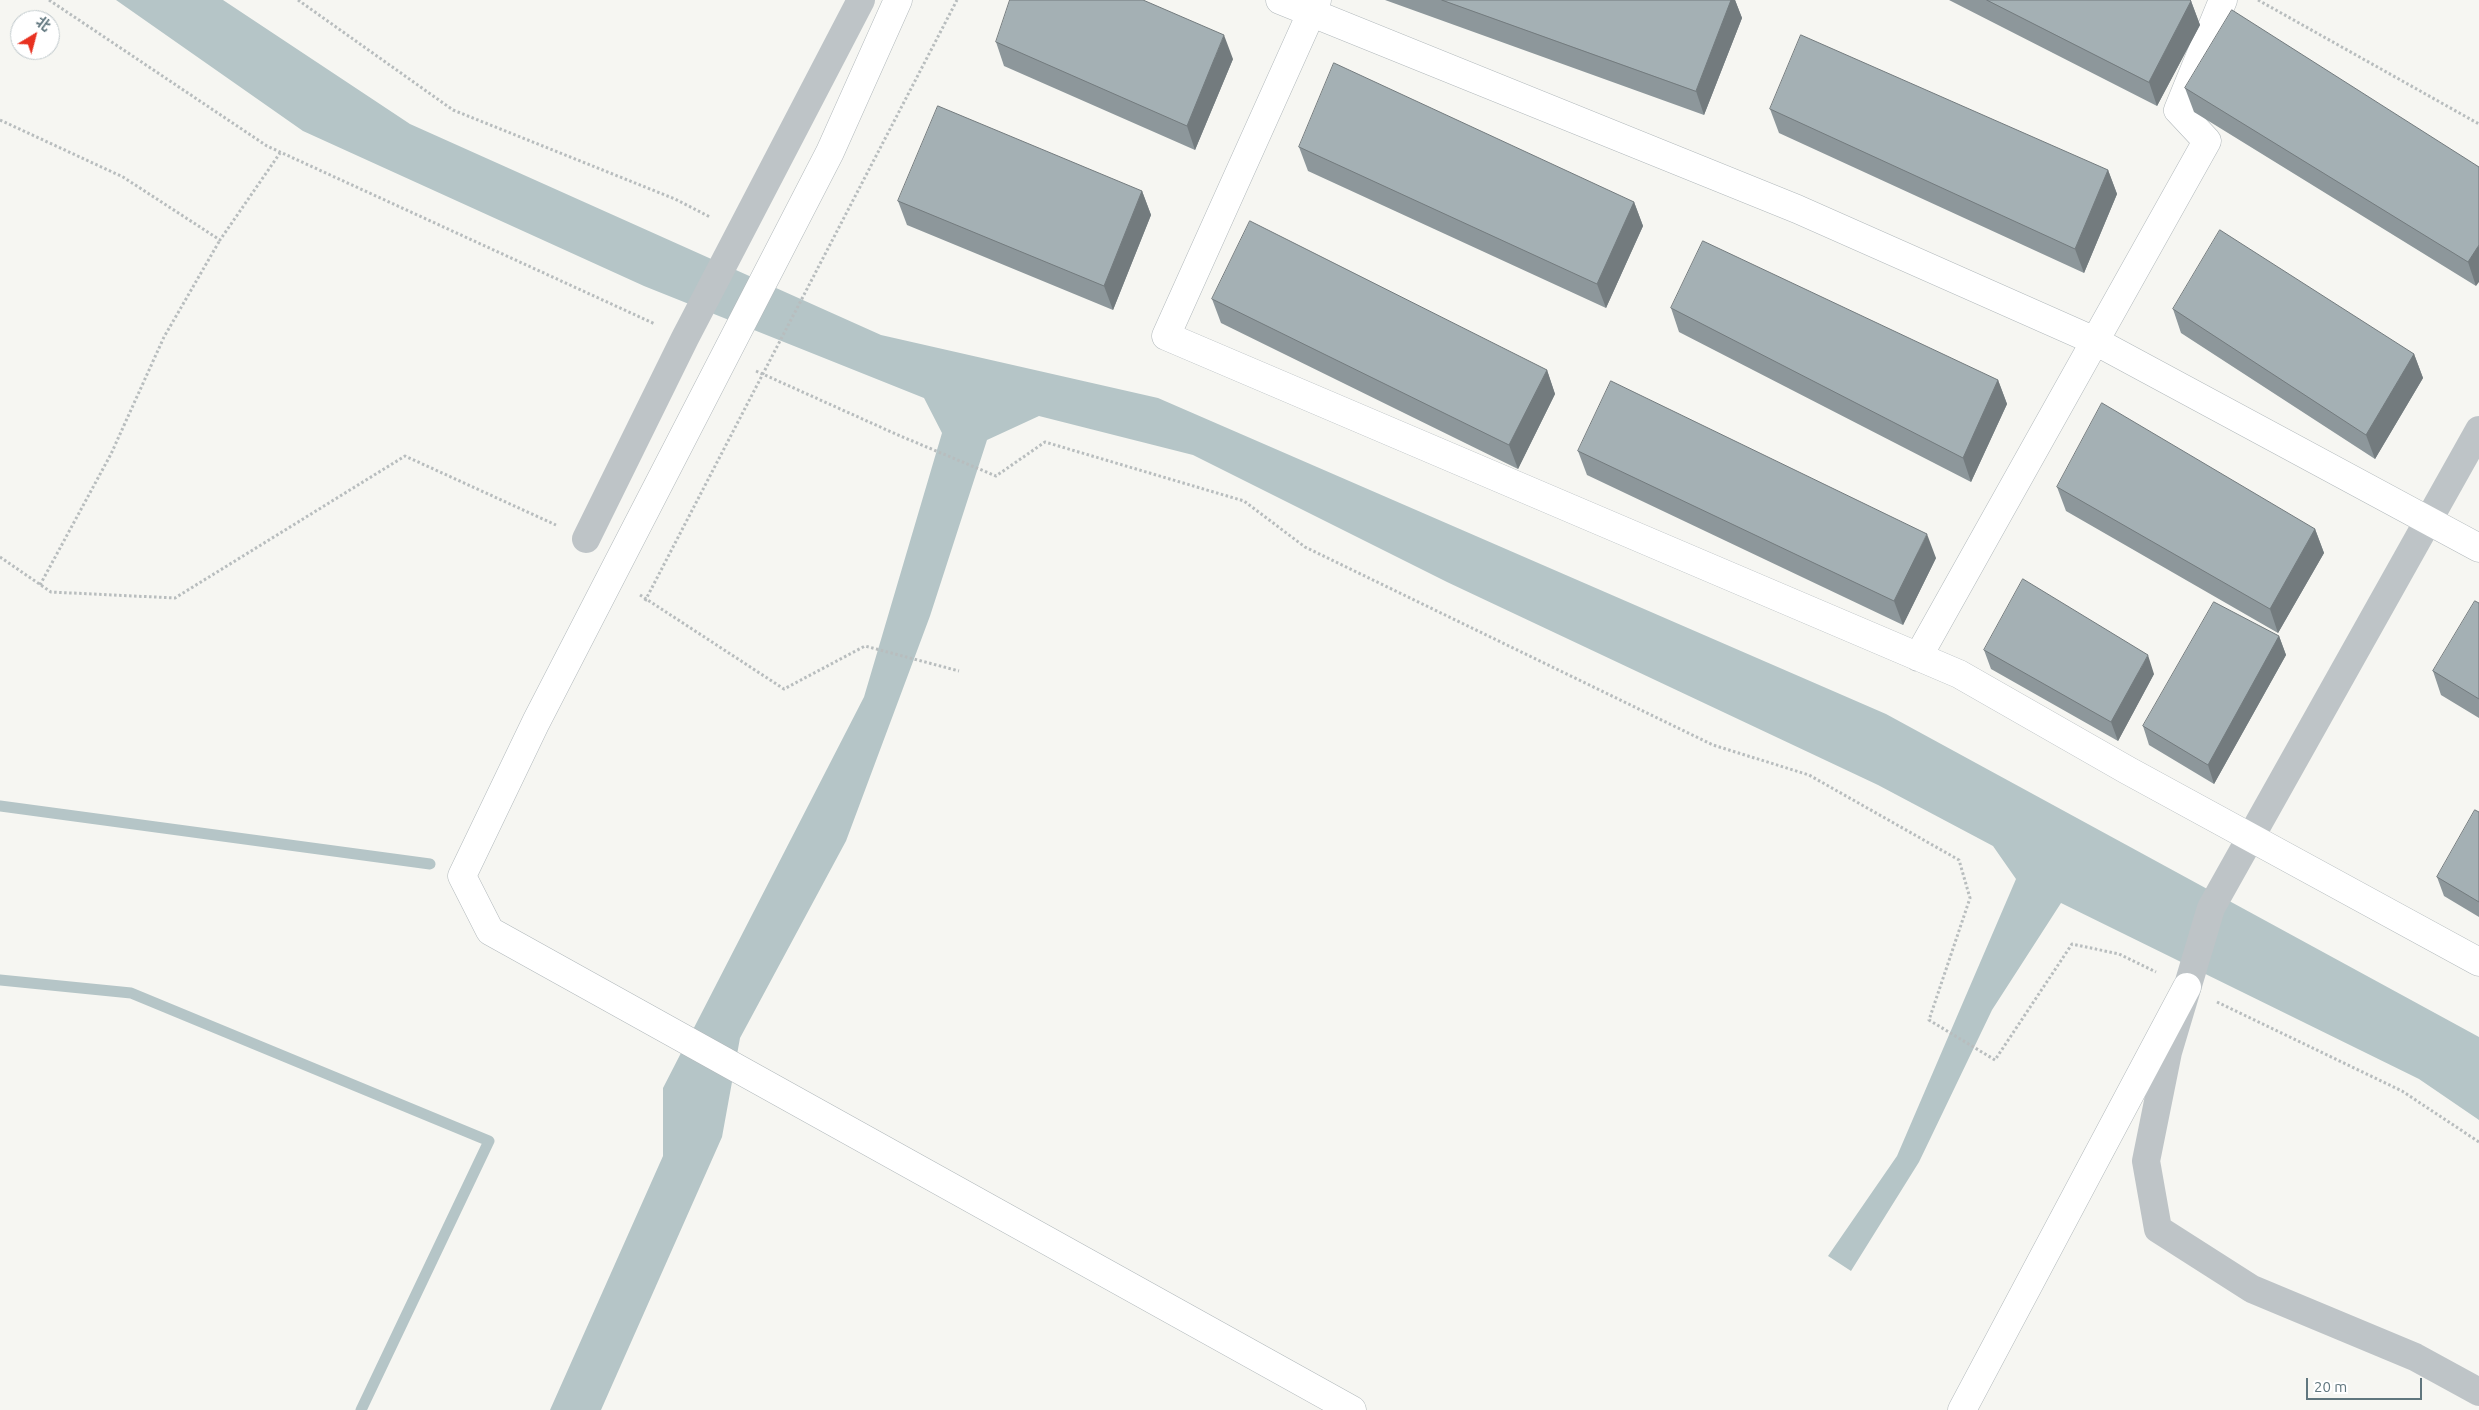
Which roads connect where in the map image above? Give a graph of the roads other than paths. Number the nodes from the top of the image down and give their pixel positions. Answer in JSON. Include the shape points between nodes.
{"nodes":[{"id":1,"x":861,"y":0,"type":"edge"},
{"id":2,"x":898,"y":0,"type":"edge"},
{"id":3,"x":1280,"y":0,"type":"edge"},
{"id":4,"x":2223,"y":0,"type":"edge"},
{"id":5,"x":1315,"y":6,"type":"edge"},
{"id":6,"x":2095,"y":341,"type":"junction"},
{"id":7,"x":2479,"y":430,"type":"edge"},
{"id":8,"x":2428,"y":520,"type":"junction"},
{"id":9,"x":586,"y":539,"type":"road end"},
{"id":10,"x":2479,"y":548,"type":"edge"},
{"id":11,"x":1918,"y":657,"type":"junction"},
{"id":12,"x":2250,"y":838,"type":"junction"},
{"id":13,"x":2479,"y":962,"type":"edge"},
{"id":14,"x":2187,"y":987,"type":"junction"},
{"id":15,"x":2479,"y":1392,"type":"edge"},
{"id":16,"x":1352,"y":1410,"type":"edge"},
{"id":17,"x":1962,"y":1410,"type":"edge"}],
"edges":[{"from":1,"to":9,"type":"street","via":[[685,338]]},
{"from":2,"to":16,"type":"street","via":[[830,152],[536,722],[462,876],[490,931]]},
{"from":3,"to":5,"type":"street"},
{"from":4,"to":6,"type":"street","via":[[2178,110],[2207,141]]},
{"from":5,"to":6,"type":"street","via":[[1797,209]]},
{"from":5,"to":11,"type":"street","via":[[1166,336]]},
{"from":6,"to":8,"type":"street"},
{"from":6,"to":11,"type":"street"},
{"from":7,"to":8,"type":"street"},
{"from":8,"to":10,"type":"street"},
{"from":8,"to":12,"type":"street"},
{"from":11,"to":12,"type":"street","via":[[1959,674]]},
{"from":12,"to":13,"type":"street"},
{"from":12,"to":14,"type":"street","via":[[2211,908]]},
{"from":14,"to":15,"type":"street","via":[[2168,1052],[2146,1160],[2158,1229],[2252,1289],[2415,1358]]},
{"from":14,"to":17,"type":"street"}]}
